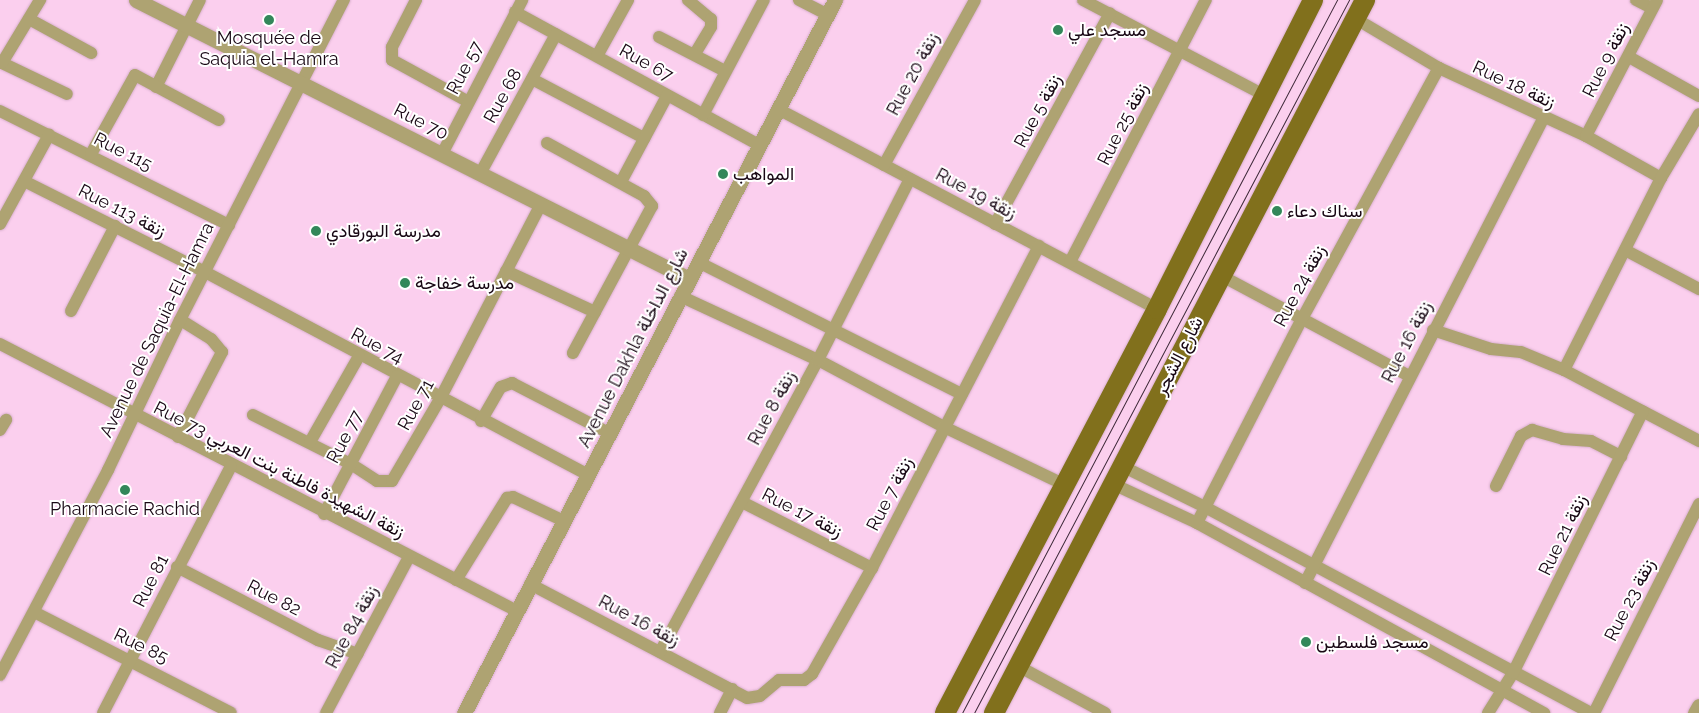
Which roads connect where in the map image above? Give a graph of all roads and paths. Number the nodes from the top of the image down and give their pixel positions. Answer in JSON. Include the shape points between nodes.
{"nodes":[{"id":1,"x":40,"y":0,"type":"edge"},
{"id":2,"x":136,"y":0,"type":"edge"},
{"id":3,"x":200,"y":0,"type":"edge"},
{"id":4,"x":344,"y":0,"type":"edge"},
{"id":5,"x":416,"y":0,"type":"edge"},
{"id":6,"x":522,"y":0,"type":"edge"},
{"id":7,"x":628,"y":0,"type":"edge"},
{"id":8,"x":688,"y":0,"type":"edge"},
{"id":9,"x":764,"y":0,"type":"edge"},
{"id":10,"x":799,"y":0,"type":"edge"},
{"id":11,"x":835,"y":0,"type":"edge"},
{"id":12,"x":975,"y":0,"type":"edge"},
{"id":13,"x":1085,"y":0,"type":"edge"},
{"id":14,"x":1206,"y":0,"type":"edge"},
{"id":15,"x":1366,"y":0,"type":"edge"},
{"id":16,"x":1636,"y":0,"type":"edge"},
{"id":17,"x":1307,"y":2,"type":"edge"},
{"id":18,"x":1654,"y":4,"type":"edge"},
{"id":19,"x":515,"y":12,"type":"junction"},
{"id":20,"x":1110,"y":13,"type":"junction"},
{"id":21,"x":827,"y":14,"type":"junction"},
{"id":22,"x":29,"y":18,"type":"junction"},
{"id":23,"x":1356,"y":19,"type":"junction"},
{"id":24,"x":187,"y":27,"type":"junction"},
{"id":25,"x":556,"y":34,"type":"junction"},
{"id":26,"x":659,"y":37,"type":"dead end"},
{"id":27,"x":1180,"y":50,"type":"junction"},
{"id":28,"x":91,"y":53,"type":"dead end"},
{"id":29,"x":695,"y":54,"type":"junction"},
{"id":30,"x":597,"y":56,"type":"junction"},
{"id":31,"x":1629,"y":57,"type":"junction"},
{"id":32,"x":1,"y":63,"type":"edge"},
{"id":33,"x":1439,"y":68,"type":"junction"},
{"id":34,"x":725,"y":71,"type":"junction"},
{"id":35,"x":532,"y":79,"type":"junction"},
{"id":36,"x":302,"y":83,"type":"junction"},
{"id":37,"x":156,"y":87,"type":"junction"},
{"id":38,"x":67,"y":94,"type":"dead end"},
{"id":39,"x":667,"y":96,"type":"junction"},
{"id":40,"x":1266,"y":96,"type":"junction"},
{"id":41,"x":1699,"y":96,"type":"edge"},
{"id":42,"x":467,"y":100,"type":"junction"},
{"id":43,"x":778,"y":109,"type":"junction"},
{"id":44,"x":1,"y":113,"type":"edge"},
{"id":45,"x":702,"y":114,"type":"junction"},
{"id":46,"x":1699,"y":114,"type":"edge"},
{"id":47,"x":1543,"y":119,"type":"junction"},
{"id":48,"x":218,"y":120,"type":"dead end"},
{"id":49,"x":49,"y":136,"type":"junction"},
{"id":50,"x":1586,"y":136,"type":"junction"},
{"id":51,"x":644,"y":138,"type":"junction"},
{"id":52,"x":547,"y":144,"type":"dead end"},
{"id":53,"x":759,"y":145,"type":"junction"},
{"id":54,"x":90,"y":154,"type":"junction"},
{"id":55,"x":442,"y":154,"type":"junction"},
{"id":56,"x":884,"y":165,"type":"junction"},
{"id":57,"x":480,"y":174,"type":"junction"},
{"id":58,"x":1661,"y":178,"type":"junction"},
{"id":59,"x":910,"y":179,"type":"junction"},
{"id":60,"x":24,"y":181,"type":"junction"},
{"id":61,"x":621,"y":182,"type":"junction"},
{"id":62,"x":540,"y":206,"type":"junction"},
{"id":63,"x":0,"y":224,"type":"edge"},
{"id":64,"x":995,"y":224,"type":"junction"},
{"id":65,"x":229,"y":225,"type":"junction"},
{"id":66,"x":115,"y":226,"type":"junction"},
{"id":67,"x":1039,"y":246,"type":"junction"},
{"id":68,"x":628,"y":250,"type":"junction"},
{"id":69,"x":1625,"y":250,"type":"junction"},
{"id":70,"x":698,"y":262,"type":"junction"},
{"id":71,"x":1070,"y":262,"type":"junction"},
{"id":72,"x":506,"y":271,"type":"junction"},
{"id":73,"x":205,"y":272,"type":"junction"},
{"id":74,"x":1220,"y":275,"type":"junction"},
{"id":75,"x":689,"y":279,"type":"junction"},
{"id":76,"x":1699,"y":289,"type":"edge"},
{"id":77,"x":680,"y":296,"type":"junction"},
{"id":78,"x":1157,"y":310,"type":"junction"},
{"id":79,"x":71,"y":311,"type":"dead end"},
{"id":80,"x":595,"y":312,"type":"junction"},
{"id":81,"x":1302,"y":317,"type":"junction"},
{"id":82,"x":180,"y":320,"type":"junction"},
{"id":83,"x":834,"y":329,"type":"junction"},
{"id":84,"x":1434,"y":330,"type":"junction"},
{"id":85,"x":0,"y":344,"type":"edge"},
{"id":86,"x":573,"y":353,"type":"dead end"},
{"id":87,"x":359,"y":356,"type":"junction"},
{"id":88,"x":818,"y":360,"type":"junction"},
{"id":89,"x":1564,"y":370,"type":"junction"},
{"id":90,"x":397,"y":376,"type":"junction"},
{"id":91,"x":1409,"y":376,"type":"junction"},
{"id":92,"x":962,"y":394,"type":"junction"},
{"id":93,"x":440,"y":399,"type":"junction"},
{"id":94,"x":1642,"y":411,"type":"junction"},
{"id":95,"x":253,"y":415,"type":"dead end"},
{"id":96,"x":134,"y":416,"type":"junction"},
{"id":97,"x":481,"y":421,"type":"junction"},
{"id":98,"x":944,"y":427,"type":"junction"},
{"id":99,"x":609,"y":433,"type":"junction"},
{"id":100,"x":178,"y":437,"type":"junction"},
{"id":101,"x":1699,"y":441,"type":"edge"},
{"id":102,"x":310,"y":442,"type":"junction"},
{"id":103,"x":1621,"y":456,"type":"junction"},
{"id":104,"x":351,"y":464,"type":"junction"},
{"id":105,"x":231,"y":466,"type":"junction"},
{"id":106,"x":588,"y":475,"type":"junction"},
{"id":107,"x":1117,"y":475,"type":"junction"},
{"id":108,"x":1065,"y":485,"type":"junction"},
{"id":109,"x":1496,"y":486,"type":"dead end"},
{"id":110,"x":742,"y":502,"type":"junction"},
{"id":111,"x":1699,"y":504,"type":"edge"},
{"id":112,"x":1205,"y":507,"type":"junction"},
{"id":113,"x":324,"y":514,"type":"junction"},
{"id":114,"x":564,"y":521,"type":"junction"},
{"id":115,"x":1197,"y":523,"type":"junction"},
{"id":116,"x":409,"y":557,"type":"junction"},
{"id":117,"x":1315,"y":564,"type":"junction"},
{"id":118,"x":177,"y":567,"type":"junction"},
{"id":119,"x":872,"y":568,"type":"junction"},
{"id":120,"x":456,"y":580,"type":"junction"},
{"id":121,"x":1305,"y":583,"type":"junction"},
{"id":122,"x":530,"y":584,"type":"junction"},
{"id":123,"x":34,"y":612,"type":"junction"},
{"id":124,"x":517,"y":612,"type":"junction"},
{"id":125,"x":660,"y":652,"type":"junction"},
{"id":126,"x":358,"y":654,"type":"junction"},
{"id":127,"x":130,"y":661,"type":"junction"},
{"id":128,"x":1018,"y":666,"type":"junction"},
{"id":129,"x":1513,"y":674,"type":"junction"},
{"id":130,"x":0,"y":675,"type":"edge"},
{"id":131,"x":732,"y":689,"type":"junction"},
{"id":132,"x":1501,"y":692,"type":"junction"},
{"id":133,"x":1699,"y":706,"type":"edge"},
{"id":134,"x":103,"y":713,"type":"edge"},
{"id":135,"x":231,"y":713,"type":"edge"},
{"id":136,"x":326,"y":713,"type":"edge"},
{"id":137,"x":464,"y":713,"type":"edge"},
{"id":138,"x":720,"y":713,"type":"edge"},
{"id":139,"x":945,"y":713,"type":"edge"},
{"id":140,"x":994,"y":713,"type":"edge"},
{"id":141,"x":1105,"y":713,"type":"edge"},
{"id":142,"x":1488,"y":713,"type":"edge"},
{"id":143,"x":1544,"y":713,"type":"edge"},
{"id":144,"x":1592,"y":713,"type":"edge"},
{"id":145,"x":1695,"y":713,"type":"edge"}],
"edges":[{"from":1,"to":22,"type":"street"},
{"from":2,"to":24,"type":"street","name":"Rue 70"},
{"from":3,"to":24,"type":"street"},
{"from":4,"to":36,"type":"street","name":"Avenue de Saquia-El-Hamra"},
{"from":5,"to":42,"type":"street","via":[[392,47],[392,60]]},
{"from":6,"to":19,"type":"street","name":"Rue 57"},
{"from":7,"to":30,"type":"street"},
{"from":8,"to":29,"type":"street","via":[[711,18],[711,26]]},
{"from":9,"to":34,"type":"street"},
{"from":10,"to":21,"type":"street"},
{"from":11,"to":21,"type":"street","name":"Avenue Dakhla شارع الداخلة"},
{"from":12,"to":56,"type":"street","name":"Rue 20 زنقة"},
{"from":13,"to":20,"type":"street"},
{"from":14,"to":27,"type":"street","name":"Rue 25 زنقة"},
{"from":15,"to":23,"type":"main road","name":"شارع الشجر"},
{"from":16,"to":18,"type":"street"},
{"from":17,"to":40,"type":"main road"},
{"from":18,"to":31,"type":"street","name":"Rue 9 زنقة"},
{"from":19,"to":25,"type":"street","name":"Rue 67"},
{"from":19,"to":42,"type":"street","name":"Rue 57"},
{"from":20,"to":27,"type":"street"},
{"from":20,"to":64,"type":"street","name":"Rue 5 زنقة"},
{"from":21,"to":43,"type":"street","name":"Avenue Dakhla شارع الداخلة"},
{"from":22,"to":28,"type":"street"},
{"from":22,"to":32,"type":"street"},
{"from":23,"to":33,"type":"street","name":"Rue 18 زنقة"},
{"from":23,"to":74,"type":"main road","name":"شارع الشجر"},
{"from":24,"to":36,"type":"street","name":"Rue 70"},
{"from":24,"to":37,"type":"street"},
{"from":25,"to":30,"type":"street","name":"Rue 67"},
{"from":25,"to":35,"type":"street","name":"Rue 68"},
{"from":26,"to":29,"type":"street"},
{"from":27,"to":40,"type":"street"},
{"from":27,"to":71,"type":"street","name":"Rue 25 زنقة"},
{"from":29,"to":34,"type":"street"},
{"from":30,"to":39,"type":"street","name":"Rue 67"},
{"from":31,"to":41,"type":"street"},
{"from":31,"to":50,"type":"street","name":"Rue 9 زنقة"},
{"from":32,"to":38,"type":"street"},
{"from":33,"to":47,"type":"street","name":"Rue 18 زنقة"},
{"from":33,"to":81,"type":"street","name":"Rue 24 زنقة"},
{"from":34,"to":45,"type":"street"},
{"from":35,"to":51,"type":"street"},
{"from":35,"to":57,"type":"street","name":"Rue 68"},
{"from":36,"to":55,"type":"street","name":"Rue 70"},
{"from":36,"to":65,"type":"street","name":"Avenue de Saquia-El-Hamra"},
{"from":37,"to":48,"type":"street"},
{"from":37,"to":54,"type":"street","via":[[135,76]]},
{"from":39,"to":45,"type":"street","name":"Rue 67"},
{"from":39,"to":51,"type":"street"},
{"from":40,"to":78,"type":"main road"},
{"from":42,"to":55,"type":"street","name":"Rue 57"},
{"from":43,"to":53,"type":"street","name":"Avenue Dakhla شارع الداخلة"},
{"from":43,"to":56,"type":"street","name":"Rue 19 زنقة"},
{"from":44,"to":49,"type":"street","name":"Rue 115"},
{"from":45,"to":53,"type":"street","name":"Rue 67"},
{"from":46,"to":58,"type":"street"},
{"from":47,"to":50,"type":"street","name":"Rue 18 زنقة"},
{"from":47,"to":84,"type":"street","name":"Rue 16 زنقة"},
{"from":49,"to":54,"type":"street","name":"Rue 115"},
{"from":49,"to":60,"type":"street"},
{"from":50,"to":58,"type":"street","name":"Rue 18 زنقة"},
{"from":51,"to":61,"type":"street"},
{"from":52,"to":61,"type":"street"},
{"from":53,"to":70,"type":"street","name":"Avenue Dakhla شارع الداخلة"},
{"from":54,"to":65,"type":"street","name":"Rue 115"},
{"from":55,"to":57,"type":"street","name":"Rue 70"},
{"from":56,"to":59,"type":"street","name":"Rue 19 زنقة"},
{"from":57,"to":62,"type":"street","name":"Rue 70"},
{"from":58,"to":69,"type":"street"},
{"from":59,"to":64,"type":"street","name":"Rue 19 زنقة"},
{"from":59,"to":83,"type":"street","name":"Rue 8 زنقة"},
{"from":60,"to":63,"type":"street"},
{"from":60,"to":66,"type":"street","name":"Rue 113 زنقة"},
{"from":61,"to":68,"type":"street","via":[[644,196],[652,206]]},
{"from":62,"to":68,"type":"street","name":"Rue 70"},
{"from":62,"to":72,"type":"street","name":"Rue 71"},
{"from":64,"to":67,"type":"street","name":"Rue 19 زنقة"},
{"from":65,"to":73,"type":"street","name":"Avenue de Saquia-El-Hamra"},
{"from":66,"to":73,"type":"street","name":"Rue 113 زنقة"},
{"from":66,"to":79,"type":"street"},
{"from":67,"to":71,"type":"street","name":"Rue 19 زنقة"},
{"from":67,"to":92,"type":"street","name":"Rue 7 زنقة"},
{"from":68,"to":75,"type":"street","name":"Rue 70"},
{"from":68,"to":80,"type":"street"},
{"from":69,"to":76,"type":"street"},
{"from":69,"to":89,"type":"street"},
{"from":70,"to":75,"type":"street","name":"Avenue Dakhla شارع الداخلة"},
{"from":70,"to":83,"type":"street"},
{"from":71,"to":78,"type":"street","name":"Rue 19 زنقة"},
{"from":72,"to":80,"type":"street"},
{"from":72,"to":93,"type":"street","name":"Rue 71"},
{"from":73,"to":82,"type":"street","name":"Avenue de Saquia-El-Hamra"},
{"from":73,"to":87,"type":"street","name":"Rue 74"},
{"from":74,"to":81,"type":"street"},
{"from":74,"to":107,"type":"main road","name":"شارع الشجر"},
{"from":75,"to":77,"type":"street","name":"Avenue Dakhla شارع الداخلة"},
{"from":77,"to":88,"type":"street"},
{"from":77,"to":99,"type":"street","name":"Avenue Dakhla شارع الداخلة"},
{"from":78,"to":108,"type":"main road"},
{"from":80,"to":86,"type":"street"},
{"from":81,"to":91,"type":"street"},
{"from":81,"to":112,"type":"street","name":"Rue 24 زنقة"},
{"from":82,"to":96,"type":"street","name":"Avenue de Saquia-El-Hamra"},
{"from":82,"to":100,"type":"street","via":[[218,345],[222,352],[220,362]]},
{"from":83,"to":88,"type":"street","name":"Rue 8 زنقة"},
{"from":83,"to":92,"type":"street"},
{"from":84,"to":89,"type":"street","via":[[1491,348],[1521,352]]},
{"from":84,"to":91,"type":"street","name":"Rue 16 زنقة"},
{"from":85,"to":96,"type":"street","name":"Rue 73 زنقة الشهيدة فاطنة بنت العربي"},
{"from":87,"to":90,"type":"street","name":"Rue 74"},
{"from":87,"to":102,"type":"street"},
{"from":88,"to":98,"type":"street"},
{"from":88,"to":110,"type":"street","name":"Rue 8 زنقة"},
{"from":89,"to":94,"type":"street"},
{"from":90,"to":93,"type":"street","name":"Rue 74"},
{"from":90,"to":104,"type":"street","name":"Rue 77"},
{"from":91,"to":117,"type":"street","name":"Rue 16 زنقة"},
{"from":92,"to":98,"type":"street","name":"Rue 7 زنقة"},
{"from":93,"to":97,"type":"street","name":"Rue 74"},
{"from":93,"to":104,"type":"street","name":"Rue 71","via":[[392,482],[377,481]]},
{"from":94,"to":101,"type":"street"},
{"from":94,"to":103,"type":"street","name":"Rue 21 زنقة"},
{"from":95,"to":102,"type":"street","name":"Rue 71"},
{"from":96,"to":100,"type":"street","name":"Rue 73 زنقة الشهيدة فاطنة بنت العربي"},
{"from":96,"to":123,"type":"street","name":"Avenue de Saquia-El-Hamra"},
{"from":97,"to":99,"type":"street","via":[[501,387],[512,383]]},
{"from":97,"to":106,"type":"street","name":"Rue 74"},
{"from":98,"to":108,"type":"street"},
{"from":98,"to":119,"type":"street","name":"Rue 7 زنقة"},
{"from":99,"to":106,"type":"street","name":"Avenue Dakhla شارع الداخلة"},
{"from":100,"to":105,"type":"street","name":"Rue 73 زنقة الشهيدة فاطنة بنت العربي"},
{"from":102,"to":104,"type":"street","name":"Rue 71"},
{"from":103,"to":109,"type":"street","via":[[1591,442],[1563,440],[1532,430],[1521,436]]},
{"from":103,"to":129,"type":"street","name":"Rue 21 زنقة"},
{"from":104,"to":113,"type":"street","name":"Rue 77"},
{"from":105,"to":113,"type":"street","name":"Rue 73 زنقة الشهيدة فاطنة بنت العربي"},
{"from":105,"to":118,"type":"street","name":"Rue 81"},
{"from":106,"to":114,"type":"street","name":"Avenue Dakhla شارع الداخلة"},
{"from":107,"to":112,"type":"street"},
{"from":107,"to":115,"type":"street"},
{"from":107,"to":128,"type":"main road","name":"شارع الشجر"},
{"from":108,"to":139,"type":"main road"},
{"from":110,"to":119,"type":"street","name":"Rue 17 زنقة"},
{"from":110,"to":125,"type":"street","name":"Rue 8 زنقة"},
{"from":111,"to":144,"type":"street","name":"Rue 23 زنقة"},
{"from":112,"to":115,"type":"street","name":"Rue 24 زنقة"},
{"from":112,"to":117,"type":"street"},
{"from":113,"to":116,"type":"street","name":"Rue 73 زنقة الشهيدة فاطنة بنت العربي"},
{"from":114,"to":120,"type":"street","via":[[513,497],[502,503]]},
{"from":114,"to":122,"type":"street","name":"Avenue Dakhla شارع الداخلة"},
{"from":115,"to":121,"type":"street"},
{"from":116,"to":120,"type":"street","name":"Rue 73 زنقة الشهيدة فاطنة بنت العربي"},
{"from":116,"to":126,"type":"street","name":"Rue 84 زنقة"},
{"from":117,"to":121,"type":"street","name":"Rue 16 زنقة"},
{"from":117,"to":129,"type":"street"},
{"from":118,"to":126,"type":"street","name":"Rue 82","via":[[318,640]]},
{"from":118,"to":127,"type":"street","name":"Rue 81"},
{"from":119,"to":131,"type":"street","name":"Rue 7 زنقة","via":[[812,674],[795,682],[774,682],[754,698]]},
{"from":120,"to":124,"type":"street","name":"Rue 73 زنقة الشهيدة فاطنة بنت العربي"},
{"from":121,"to":132,"type":"street"},
{"from":122,"to":124,"type":"street","name":"Avenue Dakhla شارع الداخلة"},
{"from":122,"to":125,"type":"street","name":"Rue 16 زنقة"},
{"from":123,"to":127,"type":"street","name":"Rue 85"},
{"from":123,"to":130,"type":"street","name":"Avenue de Saquia-El-Hamra"},
{"from":124,"to":137,"type":"street","name":"Avenue Dakhla شارع الداخلة"},
{"from":125,"to":131,"type":"street","name":"Rue 16 زنقة"},
{"from":126,"to":136,"type":"street","name":"Rue 84 زنقة"},
{"from":127,"to":134,"type":"street","name":"Rue 81"},
{"from":127,"to":135,"type":"street","name":"Rue 85"},
{"from":128,"to":140,"type":"main road","name":"شارع الشجر"},
{"from":128,"to":141,"type":"street"},
{"from":129,"to":132,"type":"street","name":"Rue 21 زنقة"},
{"from":129,"to":144,"type":"street"},
{"from":131,"to":138,"type":"street"},
{"from":132,"to":142,"type":"street","name":"Rue 21 زنقة"},
{"from":132,"to":143,"type":"street"},
{"from":133,"to":145,"type":"street"}]}
